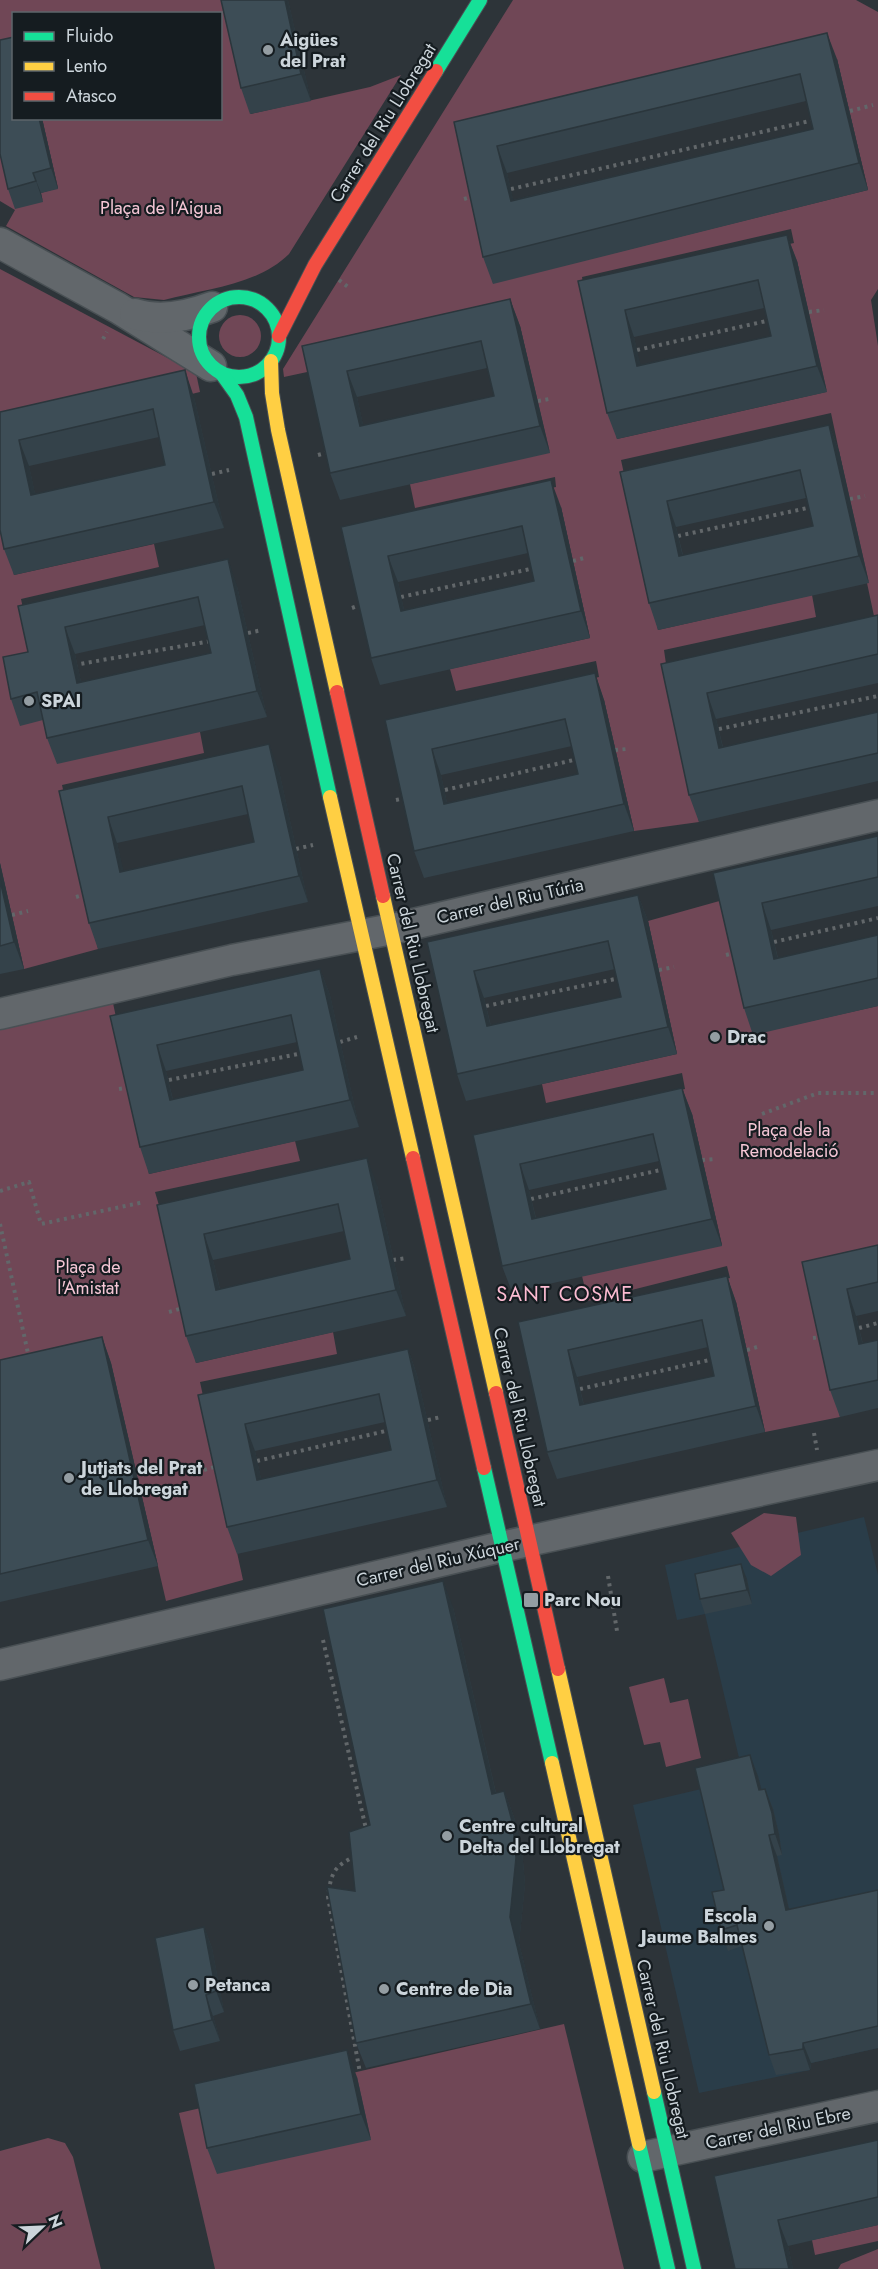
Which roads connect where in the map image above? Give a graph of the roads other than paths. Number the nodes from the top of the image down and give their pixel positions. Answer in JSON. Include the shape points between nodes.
{"nodes":[{"id":1,"x":480,"y":0,"type":"edge"},
{"id":2,"x":0,"y":243,"type":"edge"},
{"id":3,"x":315,"y":265,"type":"junction"},
{"id":4,"x":289,"y":284,"type":"dead end"},
{"id":5,"x":269,"y":292,"type":"dead end"},
{"id":6,"x":248,"y":297,"type":"junction"},
{"id":7,"x":212,"y":307,"type":"junction"},
{"id":8,"x":118,"y":308,"type":"junction"},
{"id":9,"x":279,"y":336,"type":"junction"},
{"id":10,"x":271,"y":361,"type":"junction"},
{"id":11,"x":216,"y":370,"type":"junction"},
{"id":12,"x":878,"y":815,"type":"edge"},
{"id":13,"x":378,"y":932,"type":"junction"},
{"id":14,"x":0,"y":1014,"type":"edge"},
{"id":15,"x":878,"y":1465,"type":"edge"},
{"id":16,"x":515,"y":1544,"type":"junction"},
{"id":17,"x":0,"y":1665,"type":"edge"},
{"id":18,"x":878,"y":2106,"type":"edge"},
{"id":19,"x":655,"y":2155,"type":"junction"},
{"id":20,"x":668,"y":2269,"type":"edge"},
{"id":21,"x":694,"y":2269,"type":"edge"}],
"edges":[{"from":1,"to":3,"type":"street","name":"Carrer del Riu Llobregat"},
{"from":2,"to":8,"type":"street"},
{"from":3,"to":4,"type":"street","name":"Carrer del Riu Llobregat"},
{"from":3,"to":9,"type":"street","name":"Carrer del Riu Llobregat"},
{"from":5,"to":6,"type":"street"},
{"from":6,"to":7,"type":"street","via":[[222,299]]},
{"from":6,"to":9,"type":"street","via":[[270,311]]},
{"from":7,"to":8,"type":"street","via":[[161,318],[147,318]]},
{"from":7,"to":11,"type":"street","via":[[203,317],[199,342],[202,355]]},
{"from":8,"to":11,"type":"street"},
{"from":9,"to":10,"type":"street"},
{"from":10,"to":11,"type":"street","via":[[249,376],[235,377]]},
{"from":10,"to":13,"type":"street","name":"Carrer del Riu Llobregat","via":[[278,430]]},
{"from":11,"to":13,"type":"street","name":"Carrer del Riu Llobregat","via":[[237,395],[246,417],[313,723]]},
{"from":12,"to":13,"type":"street","name":"Carrer del Riu Túria"},
{"from":13,"to":14,"type":"street","name":"Carrer del Riu Túria","via":[[232,960]]},
{"from":13,"to":16,"type":"street","name":"Carrer del Riu Llobregat"},
{"from":13,"to":16,"type":"street","name":"Carrer del Riu Llobregat"},
{"from":15,"to":16,"type":"street","name":"Carrer del Riu Xúquer"},
{"from":16,"to":17,"type":"street","name":"Carrer del Riu Xúquer"},
{"from":16,"to":19,"type":"street","name":"Carrer del Riu Llobregat"},
{"from":16,"to":19,"type":"street","name":"Carrer del Riu Llobregat"},
{"from":18,"to":19,"type":"street","name":"Carrer del Riu Ebre"},
{"from":19,"to":20,"type":"street","name":"Carrer del Riu Llobregat"},
{"from":19,"to":21,"type":"street","name":"Carrer del Riu Llobregat"}]}
